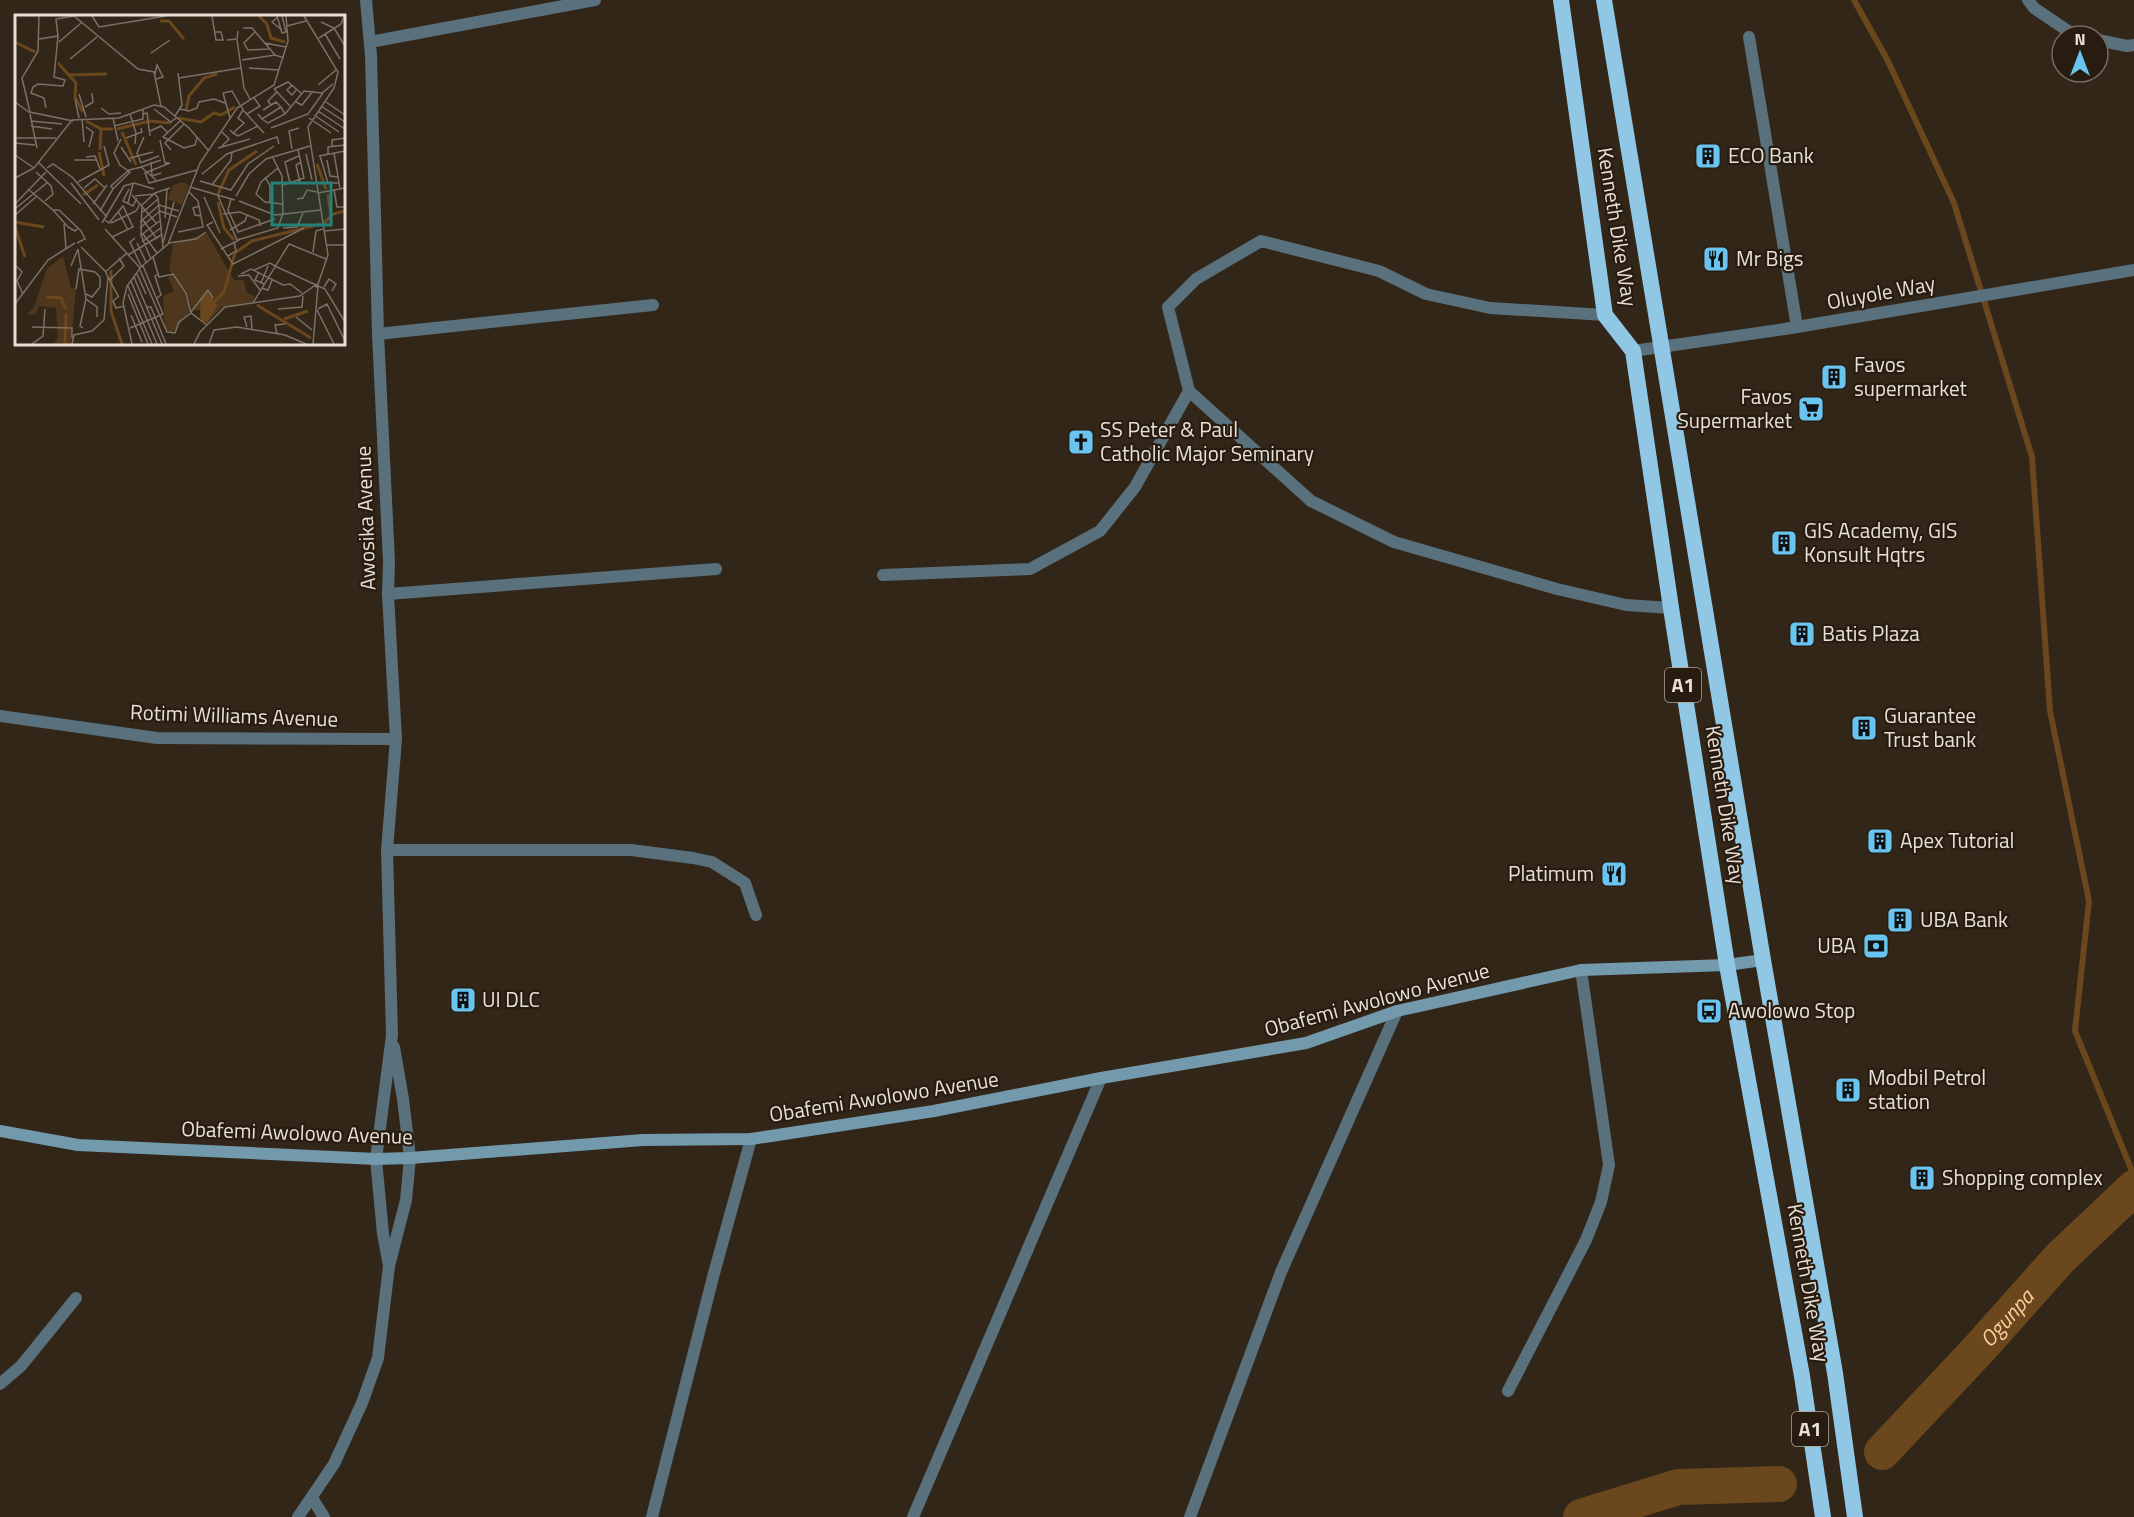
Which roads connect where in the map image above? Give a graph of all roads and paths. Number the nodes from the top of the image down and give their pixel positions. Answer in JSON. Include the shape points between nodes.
{"nodes":[{"id":1,"x":366,"y":0,"type":"edge"},
{"id":2,"x":595,"y":0,"type":"edge"},
{"id":3,"x":1561,"y":0,"type":"edge"},
{"id":4,"x":1604,"y":0,"type":"edge"},
{"id":5,"x":2028,"y":0,"type":"edge"},
{"id":6,"x":2058,"y":24,"type":"edge"},
{"id":7,"x":1749,"y":37,"type":"dead end"},
{"id":8,"x":370,"y":42,"type":"junction"},
{"id":9,"x":2110,"y":42,"type":"edge"},
{"id":10,"x":2134,"y":45,"type":"edge"},
{"id":11,"x":2134,"y":270,"type":"edge"},
{"id":12,"x":653,"y":305,"type":"dead end"},
{"id":13,"x":1605,"y":315,"type":"junction"},
{"id":14,"x":1797,"y":327,"type":"junction"},
{"id":15,"x":378,"y":334,"type":"junction"},
{"id":16,"x":1662,"y":347,"type":"junction"},
{"id":17,"x":1633,"y":351,"type":"junction"},
{"id":18,"x":1189,"y":392,"type":"junction"},
{"id":19,"x":716,"y":569,"type":"dead end"},
{"id":20,"x":883,"y":575,"type":"dead end"},
{"id":21,"x":388,"y":594,"type":"junction"},
{"id":22,"x":1671,"y":608,"type":"junction"},
{"id":23,"x":0,"y":716,"type":"edge"},
{"id":24,"x":396,"y":739,"type":"junction"},
{"id":25,"x":387,"y":850,"type":"junction"},
{"id":26,"x":756,"y":915,"type":"dead end"},
{"id":27,"x":1762,"y":960,"type":"junction"},
{"id":28,"x":1727,"y":965,"type":"junction"},
{"id":29,"x":1581,"y":970,"type":"junction"},
{"id":30,"x":1397,"y":1011,"type":"junction"},
{"id":31,"x":392,"y":1035,"type":"junction"},
{"id":32,"x":1101,"y":1078,"type":"junction"},
{"id":33,"x":0,"y":1131,"type":"edge"},
{"id":34,"x":751,"y":1138,"type":"junction"},
{"id":35,"x":410,"y":1158,"type":"junction"},
{"id":36,"x":376,"y":1159,"type":"junction"},
{"id":37,"x":389,"y":1266,"type":"junction"},
{"id":38,"x":76,"y":1298,"type":"dead end"},
{"id":39,"x":0,"y":1384,"type":"edge"},
{"id":40,"x":1508,"y":1391,"type":"dead end"},
{"id":41,"x":312,"y":1498,"type":"junction"},
{"id":42,"x":298,"y":1517,"type":"edge"},
{"id":43,"x":324,"y":1517,"type":"edge"},
{"id":44,"x":652,"y":1517,"type":"edge"},
{"id":45,"x":913,"y":1517,"type":"edge"},
{"id":46,"x":1190,"y":1517,"type":"edge"},
{"id":47,"x":1823,"y":1517,"type":"edge"},
{"id":48,"x":1855,"y":1517,"type":"edge"}],
"edges":[{"from":1,"to":8,"type":"street","name":"Awosika Avenue"},
{"from":2,"to":8,"type":"street"},
{"from":3,"to":13,"type":"highway","name":"Kenneth Dike Way","number":"A1"},
{"from":4,"to":16,"type":"highway","name":"Kenneth Dike Way","number":"A1"},
{"from":5,"to":6,"type":"street"},
{"from":7,"to":14,"type":"street"},
{"from":8,"to":15,"type":"street","name":"Awosika Avenue"},
{"from":9,"to":10,"type":"street"},
{"from":11,"to":14,"type":"street","name":"Oluyole Way"},
{"from":12,"to":15,"type":"street"},
{"from":13,"to":17,"type":"highway","name":"Kenneth Dike Way","number":"A1"},
{"from":13,"to":18,"type":"street","via":[[1490,308],[1426,294],[1379,271],[1261,242],[1196,279],[1168,307]]},
{"from":14,"to":16,"type":"street","name":"Oluyole Way"},
{"from":15,"to":21,"type":"street","name":"Awosika Avenue"},
{"from":16,"to":17,"type":"street","name":"Oluyole Way"},
{"from":16,"to":27,"type":"highway","name":"Kenneth Dike Way","number":"A1"},
{"from":17,"to":22,"type":"highway","name":"Kenneth Dike Way","number":"A1"},
{"from":18,"to":20,"type":"street","via":[[1135,487],[1100,531],[1030,569]]},
{"from":18,"to":22,"type":"street","via":[[1311,501],[1394,542],[1557,589],[1626,605]]},
{"from":19,"to":21,"type":"street"},
{"from":21,"to":24,"type":"street","name":"Awosika Avenue"},
{"from":22,"to":28,"type":"highway","name":"Kenneth Dike Way","number":"A1"},
{"from":23,"to":24,"type":"street","name":"Rotimi Williams Avenue","via":[[157,738]]},
{"from":24,"to":25,"type":"street","name":"Awosika Avenue"},
{"from":25,"to":26,"type":"street","via":[[631,850],[693,858],[712,862],[745,883]]},
{"from":25,"to":31,"type":"street","name":"Awosika Avenue"},
{"from":27,"to":28,"type":"main road","name":"Obafemi Awolowo Avenue"},
{"from":27,"to":48,"type":"highway","name":"Kenneth Dike Way","number":"A1","via":[[1835,1373]]},
{"from":28,"to":29,"type":"main road","name":"Obafemi Awolowo Avenue"},
{"from":28,"to":47,"type":"highway","name":"Kenneth Dike Way","number":"A1","via":[[1802,1376]]},
{"from":29,"to":30,"type":"main road","name":"Obafemi Awolowo Avenue"},
{"from":29,"to":40,"type":"street","via":[[1610,1165],[1586,1240]]},
{"from":30,"to":32,"type":"main road","name":"Obafemi Awolowo Avenue","via":[[1306,1043]]},
{"from":30,"to":46,"type":"street","via":[[1281,1272]]},
{"from":31,"to":35,"type":"street","name":"Awosika Avenue"},
{"from":31,"to":36,"type":"street","name":"Awosika Avenue"},
{"from":32,"to":34,"type":"main road","name":"Obafemi Awolowo Avenue","via":[[934,1111]]},
{"from":32,"to":45,"type":"street"},
{"from":33,"to":36,"type":"main road","name":"Obafemi Awolowo Avenue","via":[[78,1145]]},
{"from":34,"to":35,"type":"main road","name":"Obafemi Awolowo Avenue","via":[[643,1140]]},
{"from":34,"to":44,"type":"street"},
{"from":35,"to":36,"type":"main road","name":"Obafemi Awolowo Avenue"},
{"from":35,"to":37,"type":"street","name":"Awosika Avenue","via":[[406,1200]]},
{"from":36,"to":37,"type":"street","name":"Awosika Avenue"},
{"from":37,"to":41,"type":"street","via":[[378,1359],[334,1464]]},
{"from":38,"to":39,"type":"street","via":[[21,1366]]},
{"from":41,"to":42,"type":"street"},
{"from":41,"to":43,"type":"street"}]}
